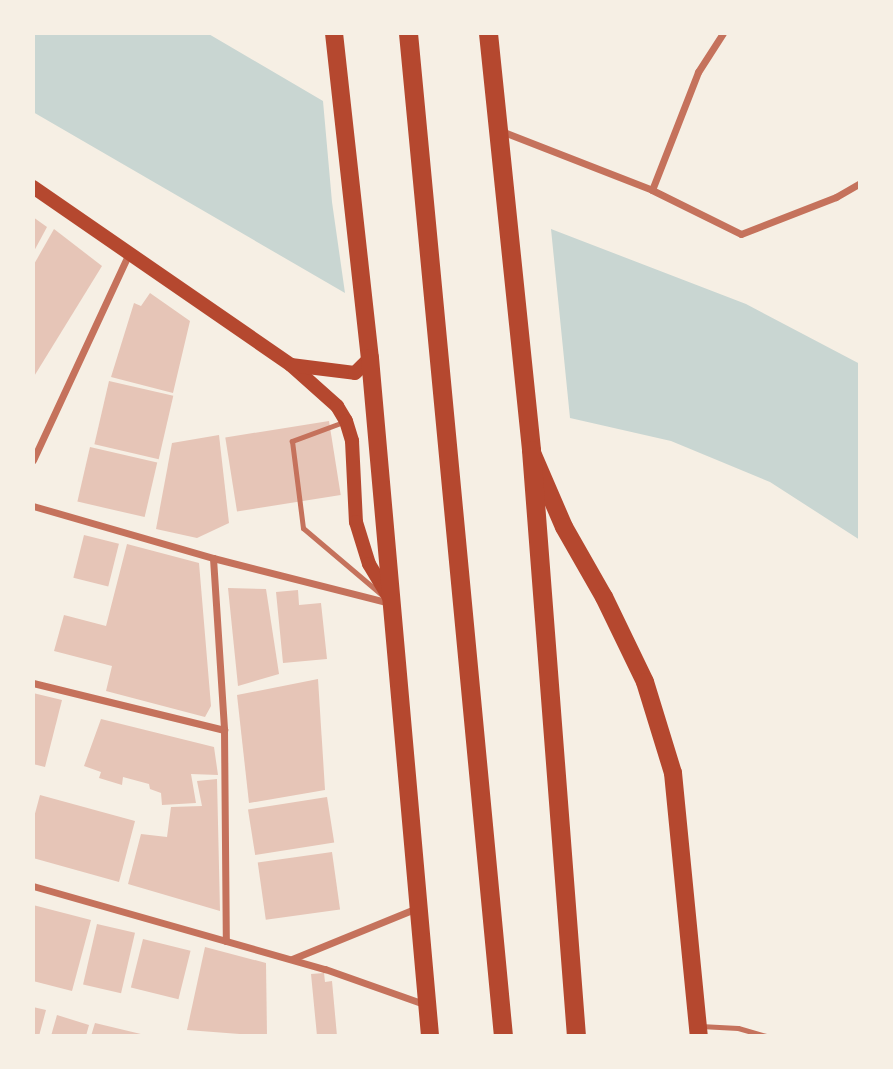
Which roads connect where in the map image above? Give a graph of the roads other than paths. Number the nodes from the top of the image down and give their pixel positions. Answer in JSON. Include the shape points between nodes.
{"nodes":[{"id":1,"x":334,"y":33,"type":"edge"},
{"id":2,"x":408,"y":33,"type":"edge"},
{"id":3,"x":488,"y":33,"type":"edge"},
{"id":4,"x":723,"y":33,"type":"edge"},
{"id":5,"x":497,"y":129,"type":"junction"},
{"id":6,"x":860,"y":183,"type":"edge"},
{"id":7,"x":33,"y":187,"type":"edge"},
{"id":8,"x":652,"y":190,"type":"junction"},
{"id":9,"x":130,"y":251,"type":"junction"},
{"id":10,"x":370,"y":358,"type":"junction"},
{"id":11,"x":291,"y":365,"type":"junction"},
{"id":12,"x":346,"y":421,"type":"junction"},
{"id":13,"x":531,"y":450,"type":"junction"},
{"id":14,"x":33,"y":460,"type":"edge"},
{"id":15,"x":33,"y":506,"type":"edge"},
{"id":16,"x":213,"y":558,"type":"junction"},
{"id":17,"x":393,"y":604,"type":"junction"},
{"id":18,"x":33,"y":683,"type":"edge"},
{"id":19,"x":225,"y":730,"type":"junction"},
{"id":20,"x":33,"y":886,"type":"edge"},
{"id":21,"x":419,"y":907,"type":"junction"},
{"id":22,"x":226,"y":941,"type":"junction"},
{"id":23,"x":292,"y":959,"type":"junction"},
{"id":24,"x":428,"y":1006,"type":"junction"},
{"id":25,"x":698,"y":1031,"type":"edge"},
{"id":26,"x":430,"y":1036,"type":"edge"},
{"id":27,"x":503,"y":1036,"type":"edge"},
{"id":28,"x":576,"y":1036,"type":"edge"},
{"id":29,"x":766,"y":1036,"type":"edge"}],
"edges":[{"from":1,"to":10,"type":"main road"},
{"from":2,"to":27,"type":"highway"},
{"from":3,"to":5,"type":"highway"},
{"from":4,"to":8,"type":"street","via":[[698,72]]},
{"from":5,"to":8,"type":"street"},
{"from":5,"to":13,"type":"highway"},
{"from":6,"to":8,"type":"street","via":[[741,234]]},
{"from":7,"to":9,"type":"main road"},
{"from":9,"to":11,"type":"main road"},
{"from":9,"to":14,"type":"street"},
{"from":10,"to":11,"type":"main road","via":[[355,373]]},
{"from":10,"to":17,"type":"main road"},
{"from":11,"to":12,"type":"main road","via":[[337,406]]},
{"from":12,"to":17,"type":"main road","via":[[352,441],[356,522],[369,564]]},
{"from":12,"to":17,"type":"lane","via":[[292,441],[303,528]]},
{"from":13,"to":25,"type":"main road","via":[[564,527],[645,681],[673,773]]},
{"from":13,"to":28,"type":"highway"},
{"from":15,"to":16,"type":"street"},
{"from":16,"to":17,"type":"street"},
{"from":16,"to":19,"type":"street"},
{"from":17,"to":21,"type":"main road"},
{"from":18,"to":19,"type":"street"},
{"from":19,"to":22,"type":"street"},
{"from":20,"to":22,"type":"street"},
{"from":21,"to":23,"type":"street"},
{"from":21,"to":24,"type":"main road"},
{"from":22,"to":23,"type":"street"},
{"from":23,"to":24,"type":"street"},
{"from":24,"to":26,"type":"main road"},
{"from":25,"to":29,"type":"lane","via":[[738,1028]]}]}
